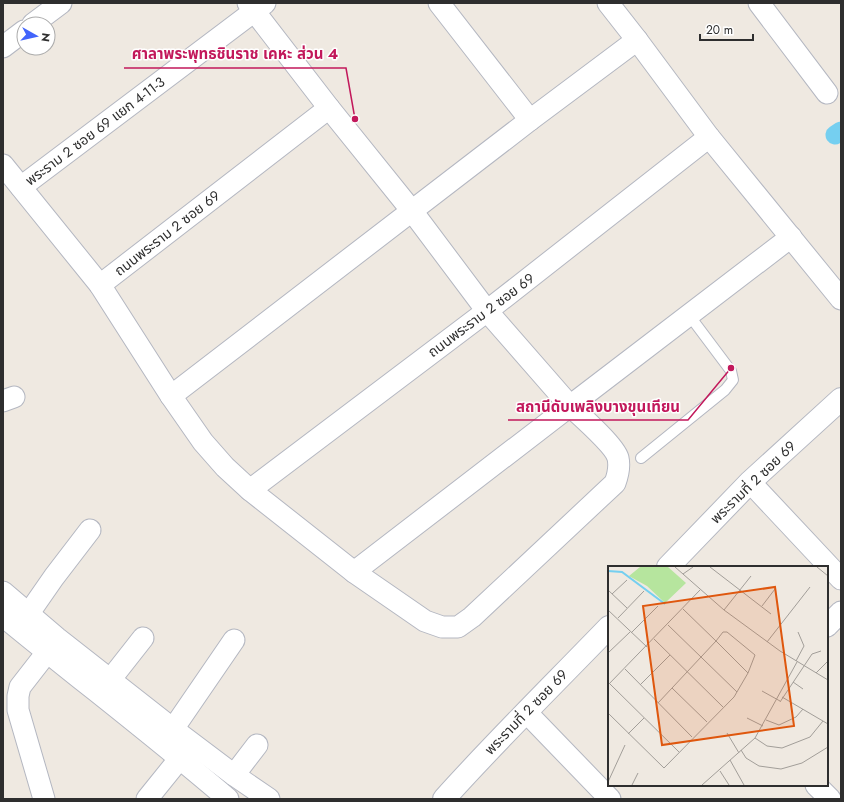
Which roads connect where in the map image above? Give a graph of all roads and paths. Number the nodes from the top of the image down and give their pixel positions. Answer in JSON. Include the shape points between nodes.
{"nodes":[{"id":1,"x":61,"y":3,"type":"edge"},
{"id":2,"x":439,"y":3,"type":"edge"},
{"id":3,"x":608,"y":3,"type":"edge"},
{"id":4,"x":759,"y":3,"type":"edge"},
{"id":5,"x":256,"y":6,"type":"edge"},
{"id":6,"x":44,"y":16,"type":"edge"},
{"id":7,"x":16,"y":37,"type":"edge"},
{"id":8,"x":637,"y":40,"type":"junction"},
{"id":9,"x":3,"y":46,"type":"edge"},
{"id":10,"x":827,"y":93,"type":"dead end"},
{"id":11,"x":329,"y":108,"type":"junction"},
{"id":12,"x":530,"y":120,"type":"junction"},
{"id":13,"x":709,"y":137,"type":"junction"},
{"id":14,"x":3,"y":165,"type":"edge"},
{"id":15,"x":21,"y":186,"type":"junction"},
{"id":16,"x":412,"y":211,"type":"junction"},
{"id":17,"x":791,"y":237,"type":"junction"},
{"id":18,"x":100,"y":285,"type":"junction"},
{"id":19,"x":841,"y":299,"type":"edge"},
{"id":20,"x":487,"y":311,"type":"junction"},
{"id":21,"x":689,"y":315,"type":"junction"},
{"id":22,"x":171,"y":396,"type":"junction"},
{"id":23,"x":841,"y":399,"type":"edge"},
{"id":24,"x":570,"y":406,"type":"junction"},
{"id":25,"x":641,"y":458,"type":"dead end"},
{"id":26,"x":750,"y":482,"type":"junction"},
{"id":27,"x":250,"y":490,"type":"junction"},
{"id":28,"x":90,"y":530,"type":"dead end"},
{"id":29,"x":669,"y":566,"type":"edge"},
{"id":30,"x":354,"y":572,"type":"junction"},
{"id":31,"x":841,"y":579,"type":"edge"},
{"id":32,"x":3,"y":592,"type":"edge"},
{"id":33,"x":841,"y":612,"type":"edge"},
{"id":34,"x":29,"y":613,"type":"junction"},
{"id":35,"x":3,"y":616,"type":"edge"},
{"id":36,"x":828,"y":625,"type":"edge"},
{"id":37,"x":608,"y":628,"type":"edge"},
{"id":38,"x":143,"y":638,"type":"dead end"},
{"id":39,"x":234,"y":640,"type":"dead end"},
{"id":40,"x":52,"y":645,"type":"junction"},
{"id":41,"x":110,"y":680,"type":"junction"},
{"id":42,"x":526,"y":712,"type":"junction"},
{"id":43,"x":166,"y":735,"type":"junction"},
{"id":44,"x":257,"y":745,"type":"dead end"},
{"id":45,"x":186,"y":751,"type":"junction"},
{"id":46,"x":234,"y":775,"type":"junction"},
{"id":47,"x":817,"y":786,"type":"edge"},
{"id":48,"x":44,"y":799,"type":"edge"},
{"id":49,"x":147,"y":799,"type":"edge"},
{"id":50,"x":228,"y":799,"type":"edge"},
{"id":51,"x":269,"y":799,"type":"edge"},
{"id":52,"x":444,"y":799,"type":"edge"},
{"id":53,"x":610,"y":799,"type":"edge"},
{"id":54,"x":830,"y":799,"type":"edge"}],
"edges":[{"from":1,"to":6,"type":"street"},
{"from":2,"to":12,"type":"street"},
{"from":3,"to":8,"type":"street"},
{"from":4,"to":10,"type":"street"},
{"from":5,"to":11,"type":"street"},
{"from":5,"to":15,"type":"street","name":"พระราม 2 ซอย 69 แยก 4-11-3"},
{"from":7,"to":9,"type":"street"},
{"from":8,"to":12,"type":"street"},
{"from":8,"to":13,"type":"street"},
{"from":11,"to":16,"type":"street"},
{"from":11,"to":18,"type":"street","name":"ถนนพระราม 2 ซอย 69"},
{"from":12,"to":16,"type":"street"},
{"from":13,"to":17,"type":"street"},
{"from":13,"to":20,"type":"street","name":"ถนนพระราม 2 ซอย 69"},
{"from":14,"to":15,"type":"street","name":"ถนนพระราม 2 ซอย 69"},
{"from":15,"to":18,"type":"street","name":"ถนนพระราม 2 ซอย 69"},
{"from":16,"to":20,"type":"street","name":"ถนนพระราม 2 ซอย 69"},
{"from":16,"to":22,"type":"street"},
{"from":17,"to":19,"type":"street"},
{"from":17,"to":21,"type":"street"},
{"from":18,"to":22,"type":"street","name":"ถนนพระราม 2 ซอย 69"},
{"from":20,"to":24,"type":"street","name":"ถนนพระราม 2 ซอย 69"},
{"from":20,"to":27,"type":"street","name":"ถนนพระราม 2 ซอย 69"},
{"from":21,"to":24,"type":"street"},
{"from":21,"to":25,"type":"lane","via":[[731,371],[733,380],[725,390]]},
{"from":22,"to":27,"type":"street","name":"ถนนพระราม 2 ซอย 69","via":[[202,442]]},
{"from":23,"to":26,"type":"street","name":"พระรามที่ 2 ซอย 69"},
{"from":24,"to":30,"type":"street"},
{"from":24,"to":30,"type":"street","name":"ถนนพระราม 2 ซอย 69","via":[[618,457],[619,470],[615,483],[472,618],[458,627],[442,627],[425,621]]},
{"from":26,"to":29,"type":"street","name":"พระรามที่ 2 ซอย 69"},
{"from":26,"to":31,"type":"street"},
{"from":27,"to":30,"type":"street","name":"ถนนพระราม 2 ซอย 69"},
{"from":28,"to":34,"type":"street"},
{"from":32,"to":34,"type":"street"},
{"from":33,"to":36,"type":"street"},
{"from":34,"to":40,"type":"street"},
{"from":35,"to":40,"type":"street"},
{"from":37,"to":42,"type":"street","name":"พระรามที่ 2 ซอย 69"},
{"from":38,"to":41,"type":"street"},
{"from":39,"to":43,"type":"street"},
{"from":40,"to":41,"type":"street"},
{"from":40,"to":43,"type":"street"},
{"from":40,"to":48,"type":"street","via":[[20,688],[18,696],[18,710]]},
{"from":41,"to":43,"type":"street"},
{"from":42,"to":52,"type":"street","name":"พระรามที่ 2 ซอย 69"},
{"from":42,"to":53,"type":"street"},
{"from":43,"to":45,"type":"street"},
{"from":44,"to":46,"type":"street"},
{"from":45,"to":46,"type":"street"},
{"from":45,"to":49,"type":"street"},
{"from":45,"to":50,"type":"street"},
{"from":46,"to":51,"type":"street"},
{"from":47,"to":54,"type":"street"}]}
